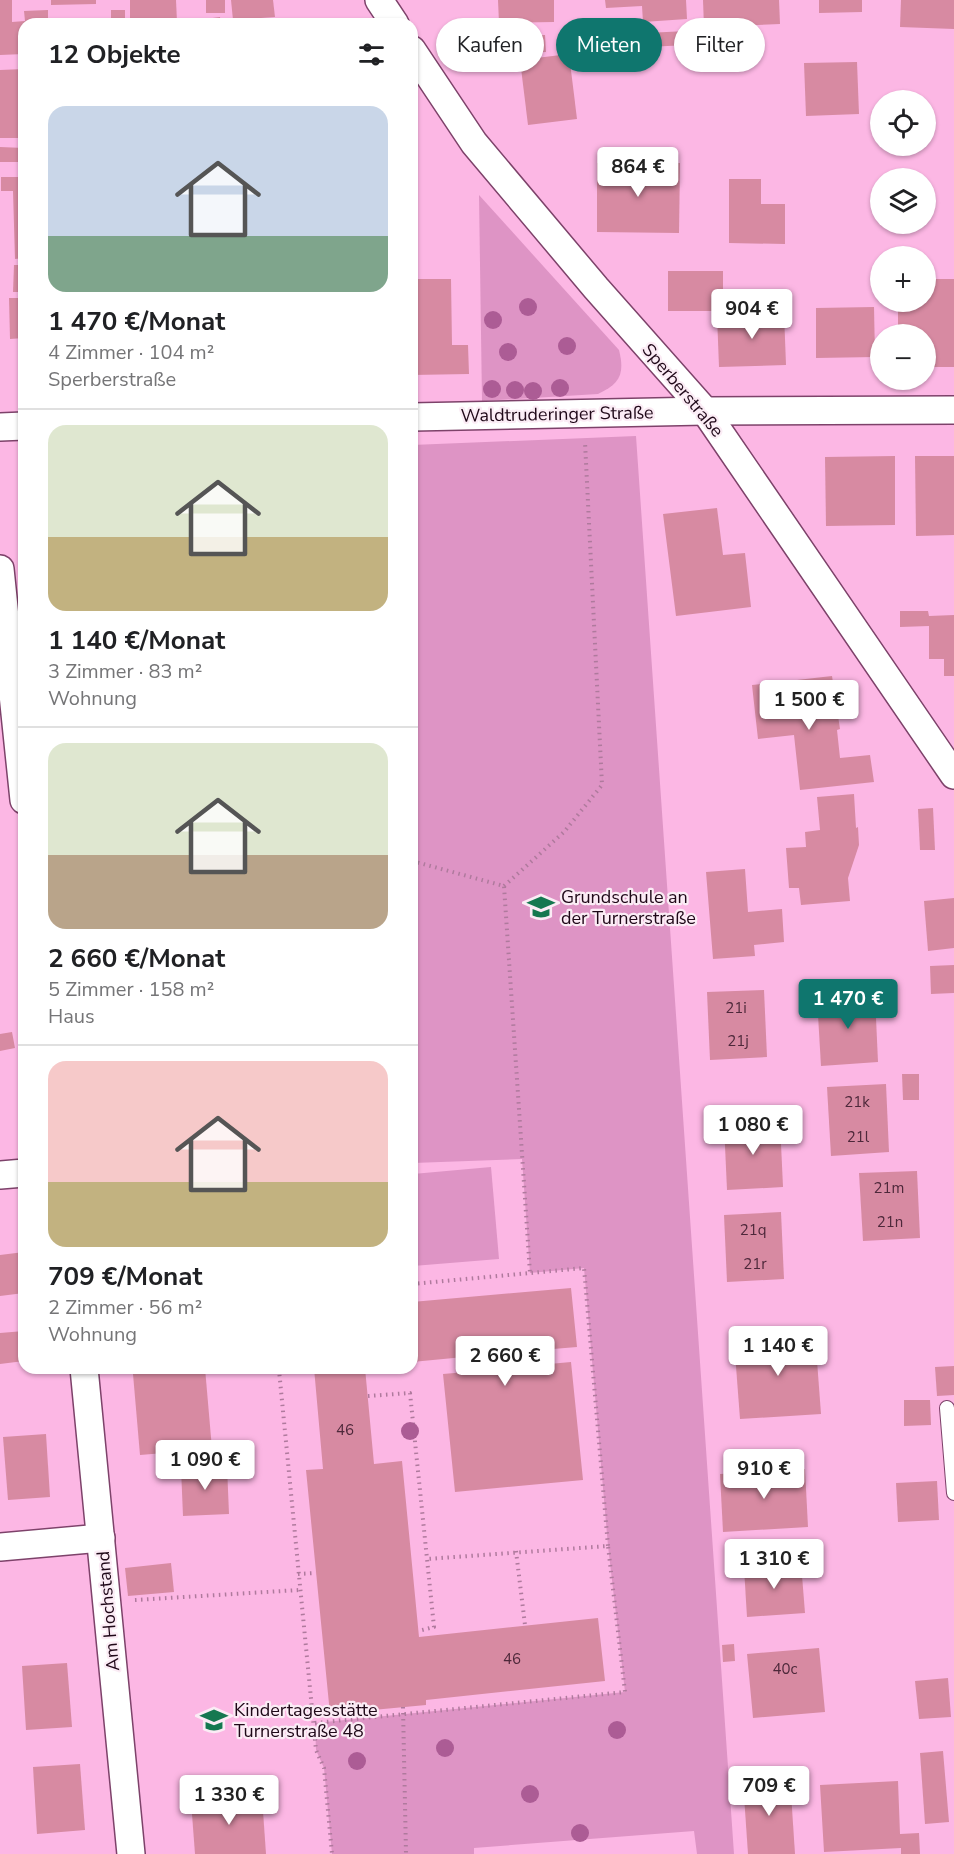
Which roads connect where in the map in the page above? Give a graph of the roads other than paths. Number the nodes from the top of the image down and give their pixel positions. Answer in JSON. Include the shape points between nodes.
{"nodes":[{"id":1,"x":379,"y":0,"type":"edge"},
{"id":2,"x":391,"y":18,"type":"edge"},
{"id":3,"x":418,"y":59,"type":"edge"},
{"id":4,"x":954,"y":410,"type":"edge"},
{"id":5,"x":705,"y":411,"type":"junction"},
{"id":6,"x":418,"y":417,"type":"edge"},
{"id":7,"x":18,"y":426,"type":"edge"},
{"id":8,"x":0,"y":427,"type":"edge"},
{"id":9,"x":0,"y":569,"type":"edge"},
{"id":10,"x":5,"y":667,"type":"edge"},
{"id":11,"x":18,"y":758,"type":"edge"},
{"id":12,"x":954,"y":775,"type":"edge"},
{"id":13,"x":18,"y":1174,"type":"edge"},
{"id":14,"x":0,"y":1175,"type":"edge"},
{"id":15,"x":85,"y":1374,"type":"edge"},
{"id":16,"x":947,"y":1408,"type":"dead end"},
{"id":17,"x":954,"y":1493,"type":"edge"},
{"id":18,"x":102,"y":1538,"type":"junction"},
{"id":19,"x":0,"y":1547,"type":"edge"},
{"id":20,"x":132,"y":1854,"type":"edge"}],
"edges":[{"from":1,"to":2,"type":"street"},
{"from":3,"to":5,"type":"street","name":"Sperberstraße","via":[[474,143]]},
{"from":4,"to":5,"type":"street","name":"Waldtruderinger Straße"},
{"from":5,"to":6,"type":"street","name":"Waldtruderinger Straße"},
{"from":5,"to":12,"type":"street","name":"Sperberstraße"},
{"from":7,"to":8,"type":"street"},
{"from":9,"to":10,"type":"street"},
{"from":10,"to":11,"type":"street"},
{"from":13,"to":14,"type":"street"},
{"from":15,"to":18,"type":"street","name":"Am Hochstand"},
{"from":16,"to":17,"type":"lane"},
{"from":18,"to":19,"type":"street"},
{"from":18,"to":20,"type":"street","name":"Am Hochstand"}]}
